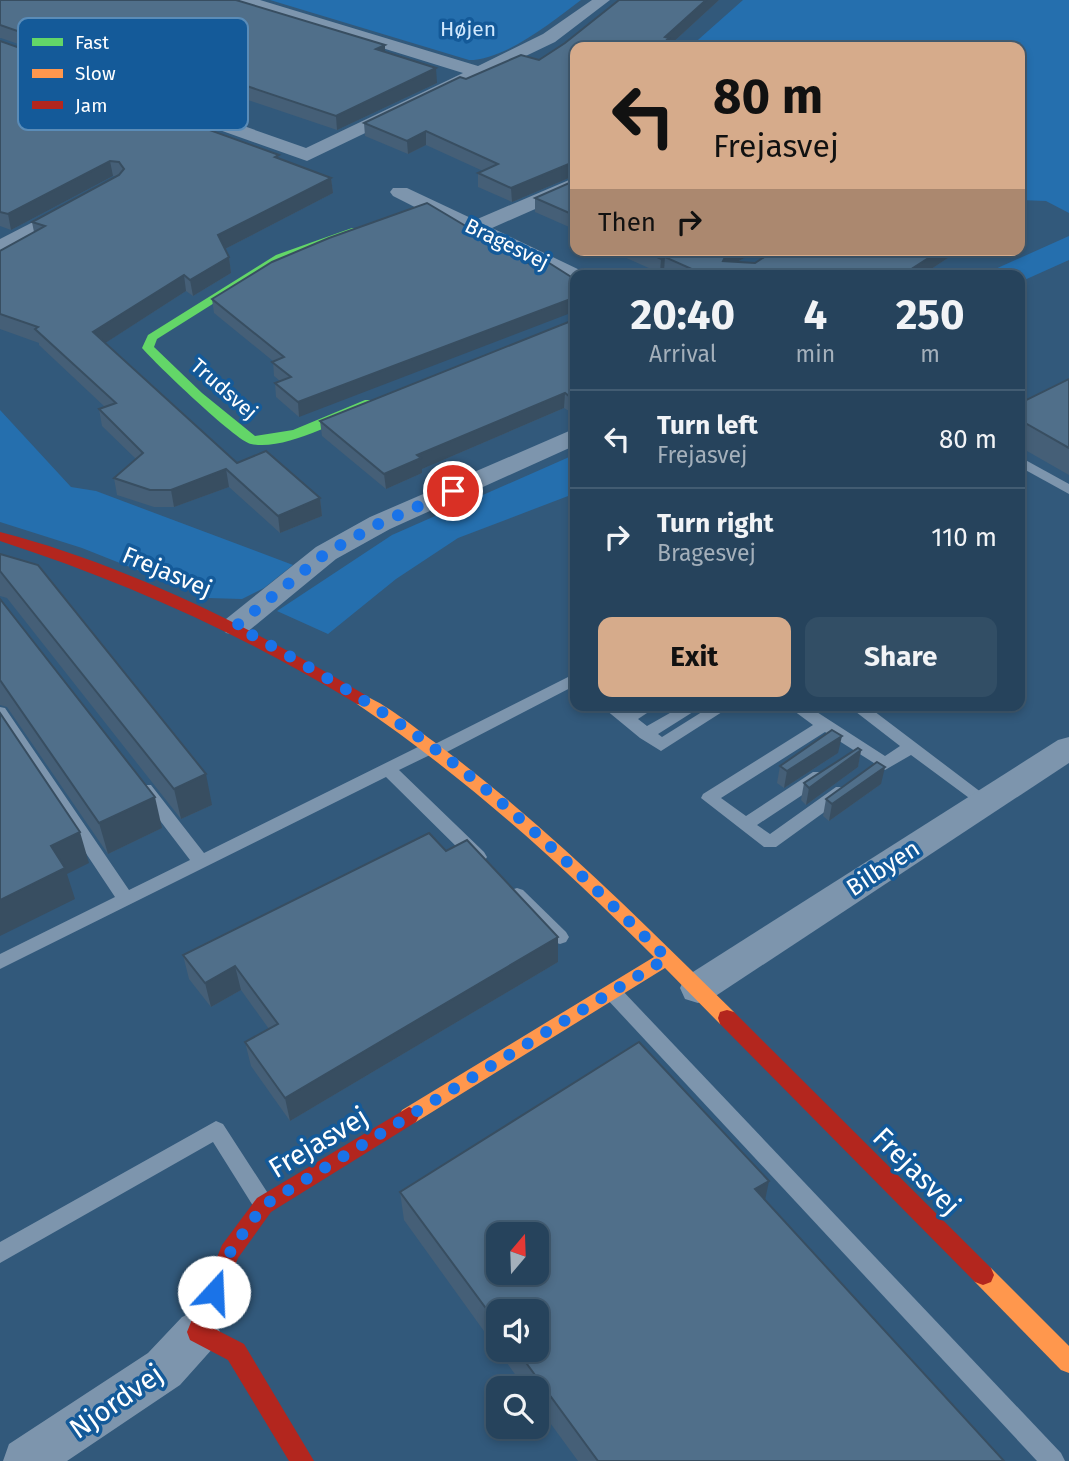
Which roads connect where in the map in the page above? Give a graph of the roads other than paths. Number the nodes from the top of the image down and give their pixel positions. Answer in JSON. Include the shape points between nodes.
{"nodes":[{"id":1,"x":243,"y":0,"type":"edge"},
{"id":2,"x":603,"y":0,"type":"edge"},
{"id":3,"x":480,"y":72,"type":"junction"},
{"id":4,"x":237,"y":130,"type":"edge"},
{"id":5,"x":570,"y":186,"type":"edge"},
{"id":6,"x":400,"y":192,"type":"dead end"},
{"id":7,"x":92,"y":197,"type":"edge"},
{"id":8,"x":427,"y":206,"type":"junction"},
{"id":9,"x":401,"y":215,"type":"edge"},
{"id":10,"x":363,"y":228,"type":"edge"},
{"id":11,"x":473,"y":229,"type":"junction"},
{"id":12,"x":4,"y":242,"type":"edge"},
{"id":13,"x":570,"y":274,"type":"edge"},
{"id":14,"x":384,"y":397,"type":"edge"},
{"id":15,"x":570,"y":439,"type":"edge"},
{"id":16,"x":1025,"y":464,"type":"edge"},
{"id":17,"x":1069,"y":490,"type":"edge"},
{"id":18,"x":0,"y":536,"type":"edge"},
{"id":19,"x":236,"y":626,"type":"junction"},
{"id":20,"x":570,"y":681,"type":"edge"},
{"id":21,"x":617,"y":711,"type":"edge"},
{"id":22,"x":685,"y":711,"type":"edge"},
{"id":23,"x":715,"y":711,"type":"edge"},
{"id":24,"x":803,"y":711,"type":"edge"},
{"id":25,"x":863,"y":711,"type":"edge"},
{"id":26,"x":0,"y":712,"type":"edge"},
{"id":27,"x":825,"y":725,"type":"junction"},
{"id":28,"x":646,"y":734,"type":"junction"},
{"id":29,"x":911,"y":747,"type":"junction"},
{"id":30,"x":434,"y":748,"type":"junction"},
{"id":31,"x":1069,"y":748,"type":"edge"},
{"id":32,"x":862,"y":749,"type":"junction"},
{"id":33,"x":885,"y":764,"type":"junction"},
{"id":34,"x":388,"y":769,"type":"junction"},
{"id":35,"x":134,"y":776,"type":"edge"},
{"id":36,"x":985,"y":802,"type":"junction"},
{"id":37,"x":745,"y":825,"type":"junction"},
{"id":38,"x":201,"y":862,"type":"junction"},
{"id":39,"x":126,"y":899,"type":"junction"},
{"id":40,"x":561,"y":937,"type":"edge"},
{"id":41,"x":667,"y":958,"type":"junction"},
{"id":42,"x":0,"y":962,"type":"edge"},
{"id":43,"x":698,"y":988,"type":"junction"},
{"id":44,"x":613,"y":993,"type":"junction"},
{"id":45,"x":264,"y":1205,"type":"junction"},
{"id":46,"x":0,"y":1253,"type":"edge"},
{"id":47,"x":198,"y":1332,"type":"junction"},
{"id":48,"x":1069,"y":1362,"type":"edge"},
{"id":49,"x":26,"y":1461,"type":"edge"},
{"id":50,"x":302,"y":1461,"type":"edge"},
{"id":51,"x":1053,"y":1461,"type":"edge"}],
"edges":[{"from":1,"to":3,"type":"street"},
{"from":2,"to":3,"type":"street","via":[[563,30]]},
{"from":3,"to":4,"type":"street","via":[[307,155]]},
{"from":5,"to":11,"type":"street"},
{"from":6,"to":8,"type":"street","name":"Bragesvej"},
{"from":7,"to":12,"type":"street"},
{"from":8,"to":9,"type":"street"},
{"from":8,"to":11,"type":"street","name":"Bragesvej"},
{"from":10,"to":14,"type":"street","name":"Trudsvej","via":[[272,262],[152,337],[148,348],[198,396],[252,440],[261,442]]},
{"from":11,"to":13,"type":"street","name":"Bragesvej"},
{"from":15,"to":19,"type":"street","via":[[326,553]]},
{"from":16,"to":17,"type":"lane"},
{"from":18,"to":19,"type":"street","name":"Frejasvej","via":[[133,581]]},
{"from":19,"to":30,"type":"street","name":"Frejasvej"},
{"from":20,"to":30,"type":"lane"},
{"from":21,"to":28,"type":"lane"},
{"from":22,"to":28,"type":"lane"},
{"from":23,"to":28,"type":"lane","via":[[661,745]]},
{"from":24,"to":27,"type":"lane"},
{"from":25,"to":29,"type":"lane"},
{"from":26,"to":39,"type":"lane"},
{"from":27,"to":32,"type":"lane"},
{"from":27,"to":37,"type":"lane","via":[[709,798]]},
{"from":29,"to":33,"type":"lane"},
{"from":29,"to":36,"type":"lane"},
{"from":30,"to":34,"type":"lane"},
{"from":30,"to":41,"type":"street","name":"Frejasvej","via":[[528,825]]},
{"from":31,"to":36,"type":"street","name":"Bilbyen"},
{"from":32,"to":33,"type":"lane"},
{"from":32,"to":37,"type":"lane"},
{"from":33,"to":37,"type":"lane","via":[[770,843]]},
{"from":34,"to":38,"type":"lane"},
{"from":34,"to":40,"type":"lane"},
{"from":35,"to":38,"type":"lane"},
{"from":36,"to":43,"type":"street","name":"Bilbyen"},
{"from":38,"to":39,"type":"lane"},
{"from":39,"to":42,"type":"lane"},
{"from":41,"to":43,"type":"street","name":"Frejasvej"},
{"from":41,"to":44,"type":"street","name":"Frejasvej"},
{"from":43,"to":48,"type":"street","name":"Frejasvej"},
{"from":44,"to":45,"type":"street","name":"Frejasvej"},
{"from":44,"to":51,"type":"lane"},
{"from":45,"to":46,"type":"lane","via":[[216,1130]]},
{"from":45,"to":47,"type":"street","name":"Frejasvej","via":[[232,1248]]},
{"from":47,"to":49,"type":"street","name":"Njordvej","via":[[164,1369]]},
{"from":47,"to":50,"type":"street","via":[[236,1352]]}]}
